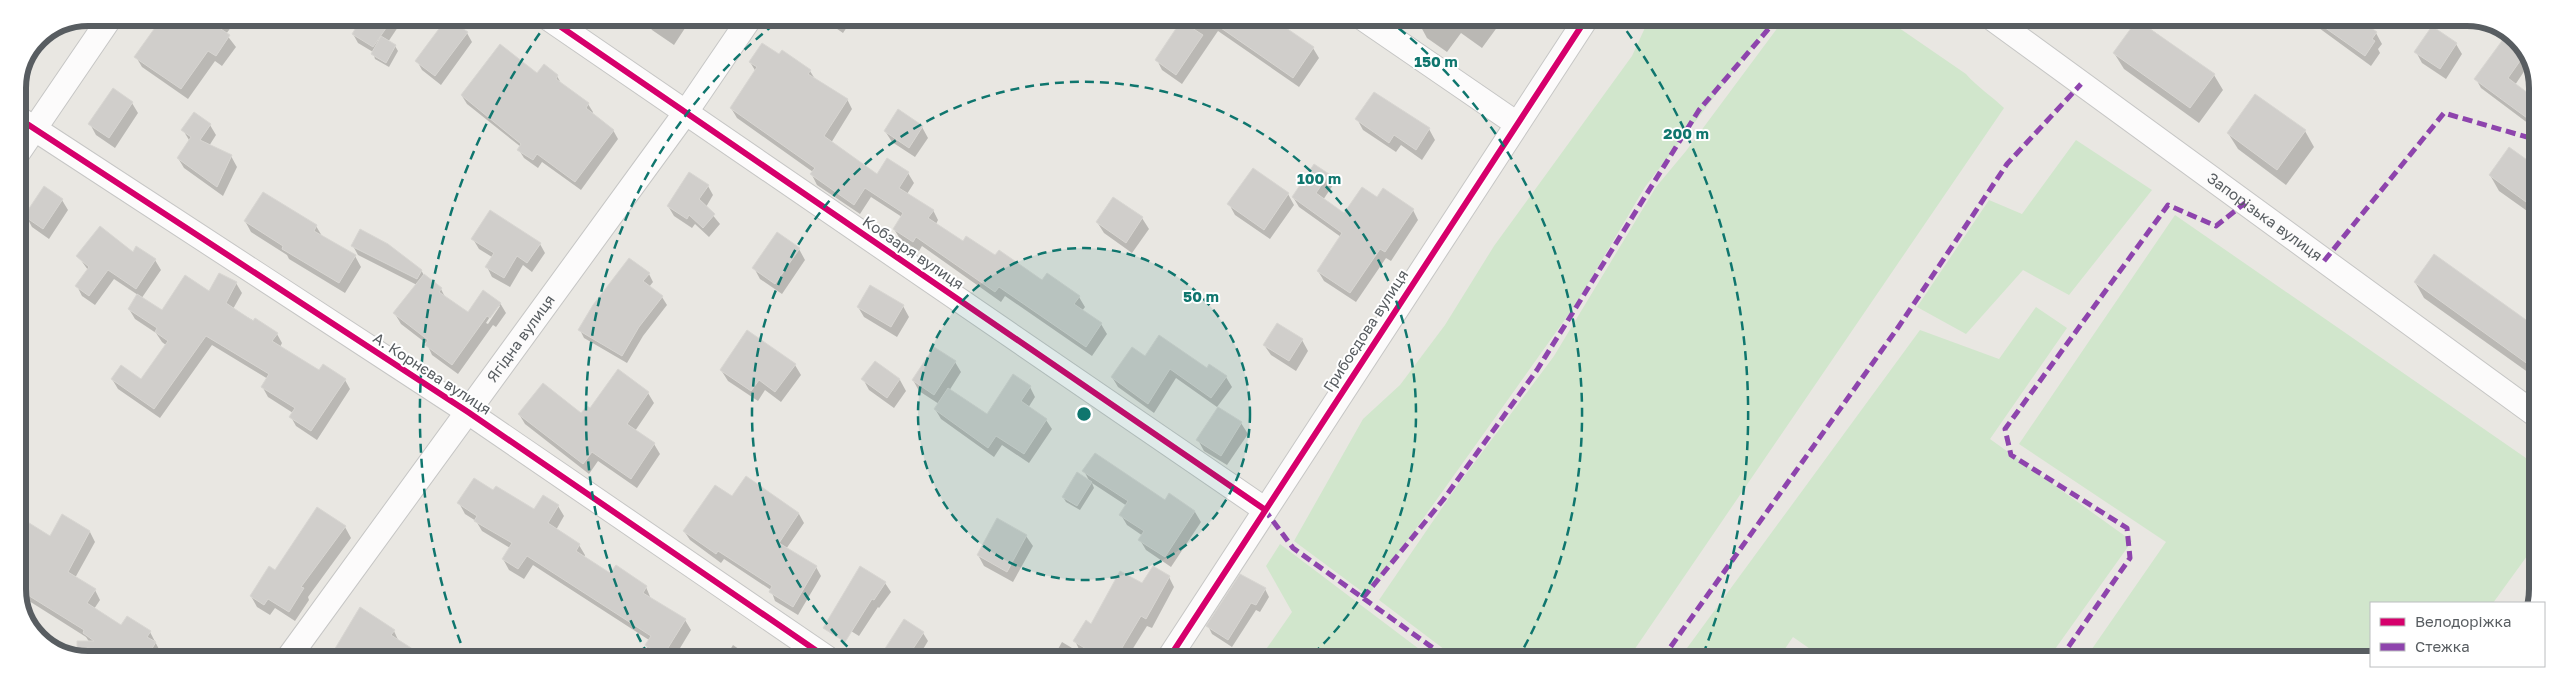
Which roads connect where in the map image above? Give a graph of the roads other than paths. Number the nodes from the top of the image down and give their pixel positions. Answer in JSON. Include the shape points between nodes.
{"nodes":[{"id":1,"x":104,"y":26,"type":"edge"},
{"id":2,"x":560,"y":26,"type":"edge"},
{"id":3,"x":745,"y":26,"type":"edge"},
{"id":4,"x":1374,"y":26,"type":"edge"},
{"id":5,"x":1581,"y":26,"type":"edge"},
{"id":6,"x":2003,"y":26,"type":"edge"},
{"id":7,"x":686,"y":112,"type":"junction"},
{"id":8,"x":26,"y":123,"type":"edge"},
{"id":9,"x":1518,"y":124,"type":"junction"},
{"id":10,"x":26,"y":125,"type":"edge"},
{"id":11,"x":2529,"y":410,"type":"edge"},
{"id":12,"x":468,"y":412,"type":"junction"},
{"id":13,"x":1264,"y":509,"type":"junction"},
{"id":14,"x":293,"y":651,"type":"edge"},
{"id":15,"x":817,"y":651,"type":"edge"},
{"id":16,"x":1173,"y":651,"type":"edge"}],
"edges":[{"from":1,"to":8,"type":"street"},
{"from":2,"to":7,"type":"street","name":"Кобзаря вулиця"},
{"from":3,"to":7,"type":"street","name":"Ягідна вулиця"},
{"from":4,"to":9,"type":"street"},
{"from":5,"to":9,"type":"street","name":"Грибоєдова вулиця"},
{"from":6,"to":11,"type":"street","name":"Запорізька вулиця"},
{"from":7,"to":12,"type":"street","name":"Ягідна вулиця"},
{"from":7,"to":13,"type":"street","name":"Кобзаря вулиця"},
{"from":9,"to":13,"type":"street","name":"Грибоєдова вулиця"},
{"from":10,"to":12,"type":"street","name":"А. Корнєва вулиця"},
{"from":12,"to":14,"type":"street","name":"Ягідна вулиця"},
{"from":12,"to":15,"type":"street","name":"А. Корнєва вулиця"},
{"from":13,"to":16,"type":"street","name":"Грибоєдова вулиця"}]}
